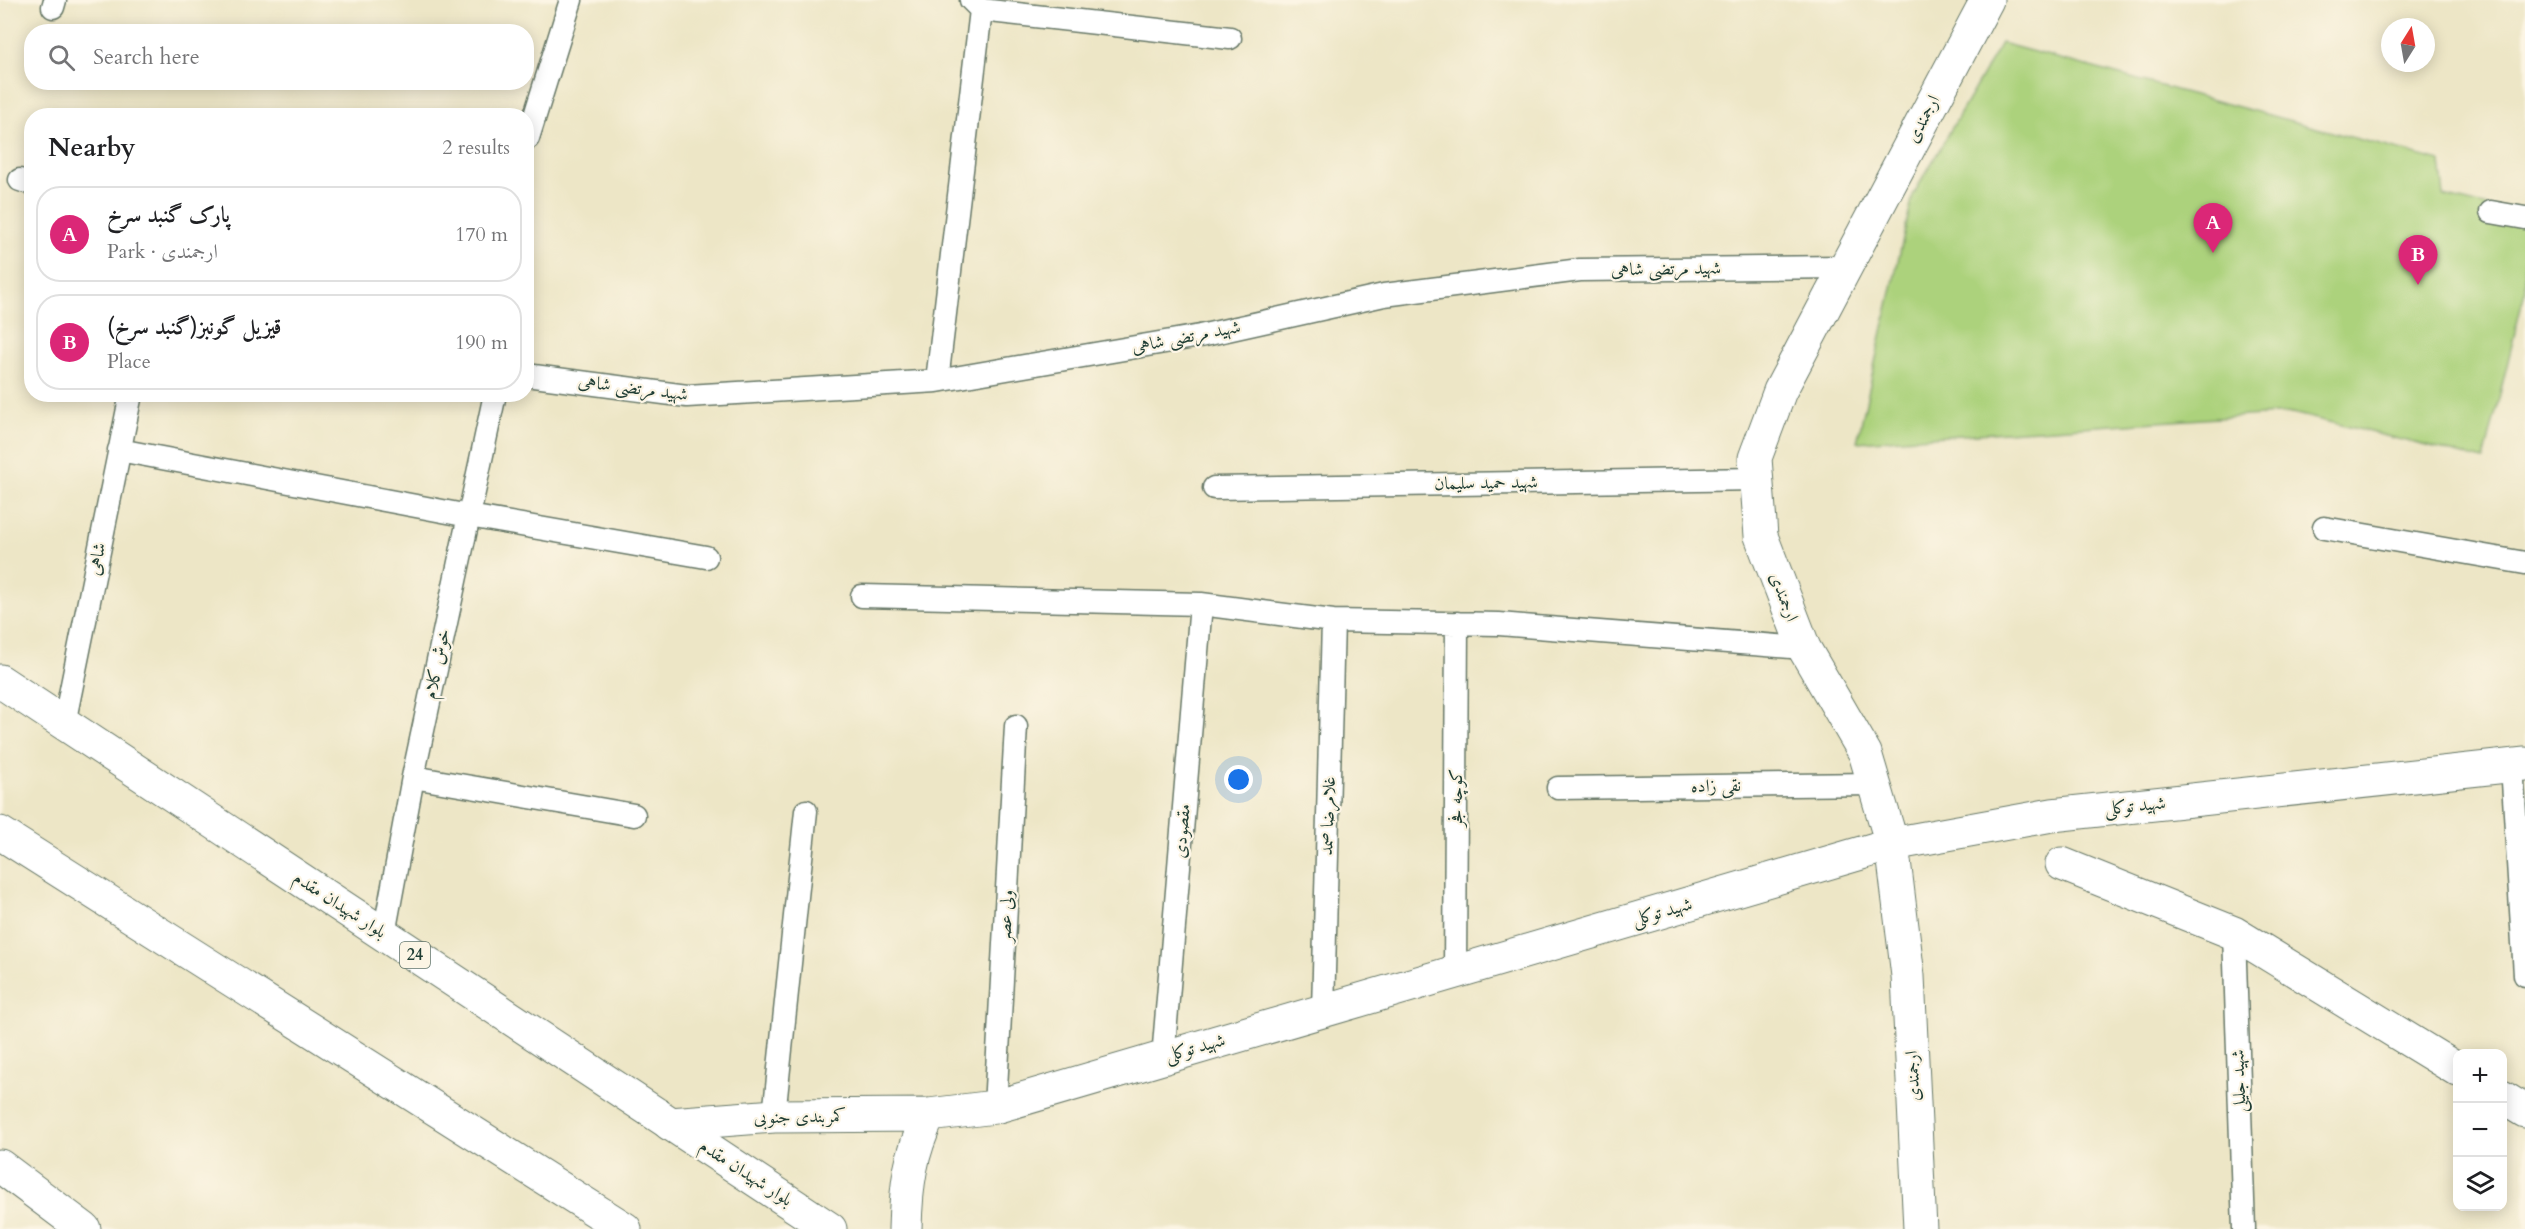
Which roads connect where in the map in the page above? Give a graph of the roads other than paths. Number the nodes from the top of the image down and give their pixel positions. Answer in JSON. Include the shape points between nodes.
{"nodes":[{"id":1,"x":571,"y":0,"type":"edge"},
{"id":2,"x":1987,"y":0,"type":"edge"},
{"id":3,"x":976,"y":5,"type":"edge"},
{"id":4,"x":1230,"y":38,"type":"dead end"},
{"id":5,"x":534,"y":119,"type":"edge"},
{"id":6,"x":2491,"y":212,"type":"dead end"},
{"id":7,"x":2525,"y":218,"type":"edge"},
{"id":8,"x":1845,"y":267,"type":"junction"},
{"id":9,"x":534,"y":376,"type":"edge"},
{"id":10,"x":937,"y":381,"type":"junction"},
{"id":11,"x":130,"y":402,"type":"edge"},
{"id":12,"x":493,"y":402,"type":"edge"},
{"id":13,"x":119,"y":450,"type":"junction"},
{"id":14,"x":1757,"y":478,"type":"junction"},
{"id":15,"x":1214,"y":488,"type":"dead end"},
{"id":16,"x":469,"y":516,"type":"junction"},
{"id":17,"x":2324,"y":528,"type":"dead end"},
{"id":18,"x":706,"y":557,"type":"dead end"},
{"id":19,"x":2525,"y":563,"type":"edge"},
{"id":20,"x":862,"y":596,"type":"dead end"},
{"id":21,"x":1201,"y":604,"type":"junction"},
{"id":22,"x":1333,"y":621,"type":"junction"},
{"id":23,"x":1457,"y":623,"type":"junction"},
{"id":24,"x":1804,"y":648,"type":"junction"},
{"id":25,"x":0,"y":681,"type":"edge"},
{"id":26,"x":64,"y":724,"type":"junction"},
{"id":27,"x":1017,"y":726,"type":"dead end"},
{"id":28,"x":2519,"y":765,"type":"edge"},
{"id":29,"x":413,"y":777,"type":"junction"},
{"id":30,"x":1874,"y":783,"type":"junction"},
{"id":31,"x":1558,"y":788,"type":"dead end"},
{"id":32,"x":806,"y":811,"type":"dead end"},
{"id":33,"x":634,"y":815,"type":"dead end"},
{"id":34,"x":0,"y":833,"type":"edge"},
{"id":35,"x":1892,"y":844,"type":"junction"},
{"id":36,"x":2062,"y":864,"type":"dead end"},
{"id":37,"x":2234,"y":933,"type":"junction"},
{"id":38,"x":384,"y":934,"type":"junction"},
{"id":39,"x":1455,"y":972,"type":"junction"},
{"id":40,"x":2525,"y":975,"type":"edge"},
{"id":41,"x":1323,"y":1011,"type":"junction"},
{"id":42,"x":1163,"y":1058,"type":"junction"},
{"id":43,"x":2453,"y":1068,"type":"edge"},
{"id":44,"x":2507,"y":1101,"type":"edge"},
{"id":45,"x":995,"y":1107,"type":"junction"},
{"id":46,"x":2525,"y":1111,"type":"edge"},
{"id":47,"x":929,"y":1115,"type":"junction"},
{"id":48,"x":774,"y":1116,"type":"junction"},
{"id":49,"x":670,"y":1124,"type":"junction"},
{"id":50,"x":0,"y":1166,"type":"edge"},
{"id":51,"x":84,"y":1229,"type":"edge"},
{"id":52,"x":625,"y":1229,"type":"edge"},
{"id":53,"x":830,"y":1229,"type":"edge"},
{"id":54,"x":905,"y":1229,"type":"edge"},
{"id":55,"x":1920,"y":1229,"type":"edge"},
{"id":56,"x":2244,"y":1229,"type":"edge"}],
"edges":[{"from":1,"to":5,"type":"lane"},
{"from":2,"to":8,"type":"street","name":"ارجمندی"},
{"from":3,"to":4,"type":"lane"},
{"from":3,"to":10,"type":"lane"},
{"from":6,"to":7,"type":"lane"},
{"from":8,"to":10,"type":"lane","name":"شهید مرتضی شاهی","via":[[1580,270],[1384,295],[1200,336]]},
{"from":8,"to":14,"type":"street","name":"ارجمندی","via":[[1780,391],[1755,458]]},
{"from":9,"to":10,"type":"lane","name":"شهید مرتضی شاهی","via":[[687,396]]},
{"from":11,"to":13,"type":"lane","name":"شاهی"},
{"from":12,"to":16,"type":"lane","name":"خوش کلام"},
{"from":13,"to":16,"type":"lane"},
{"from":13,"to":26,"type":"lane","name":"شاهی"},
{"from":14,"to":15,"type":"lane","name":"شهید حمید سلیمان"},
{"from":14,"to":24,"type":"street","name":"ارجمندی","via":[[1761,536]]},
{"from":16,"to":18,"type":"lane"},
{"from":16,"to":29,"type":"lane","name":"خوش کلام"},
{"from":17,"to":19,"type":"lane"},
{"from":20,"to":21,"type":"lane"},
{"from":21,"to":22,"type":"lane"},
{"from":21,"to":42,"type":"lane","name":"مقصودی"},
{"from":22,"to":23,"type":"lane"},
{"from":22,"to":41,"type":"lane","name":"غلامرضا صمد"},
{"from":23,"to":24,"type":"lane"},
{"from":23,"to":39,"type":"lane","name":"كوچه فجر"},
{"from":24,"to":30,"type":"street","name":"ارجمندی","via":[[1865,753]]},
{"from":25,"to":26,"type":"street","name":"بلوار شهیدان مقدم","number":"24"},
{"from":26,"to":38,"type":"street","name":"بلوار شهیدان مقدم","number":"24"},
{"from":27,"to":45,"type":"lane","name":"ولی عصر"},
{"from":28,"to":35,"type":"street","name":"شهید توکلی","via":[[2052,815]]},
{"from":28,"to":40,"type":"lane"},
{"from":29,"to":33,"type":"lane"},
{"from":29,"to":38,"type":"lane","name":"خوش کلام"},
{"from":30,"to":31,"type":"lane","name":"نقی زاده"},
{"from":30,"to":35,"type":"street","name":"ارجمندی"},
{"from":32,"to":48,"type":"lane"},
{"from":34,"to":52,"type":"street"},
{"from":35,"to":39,"type":"street","name":"شهید توکلی"},
{"from":35,"to":55,"type":"street","name":"ارجمندی","via":[[1908,976]]},
{"from":36,"to":37,"type":"street"},
{"from":37,"to":43,"type":"street"},
{"from":37,"to":56,"type":"lane","name":"شهید جلیلی"},
{"from":38,"to":49,"type":"street","name":"بلوار شهیدان مقدم","number":"24"},
{"from":39,"to":41,"type":"street","name":"شهید توکلی"},
{"from":41,"to":42,"type":"street","name":"شهید توکلی"},
{"from":42,"to":45,"type":"street","name":"شهید توکلی"},
{"from":44,"to":46,"type":"street"},
{"from":45,"to":47,"type":"street","name":"شهید توکلی"},
{"from":47,"to":48,"type":"street","name":"کمربندی جنوبی"},
{"from":47,"to":54,"type":"street","via":[[908,1172]]},
{"from":48,"to":49,"type":"street","name":"کمربندی جنوبی"},
{"from":49,"to":53,"type":"street","name":"بلوار شهیدان مقدم","number":"24"},
{"from":50,"to":51,"type":"street"}]}
